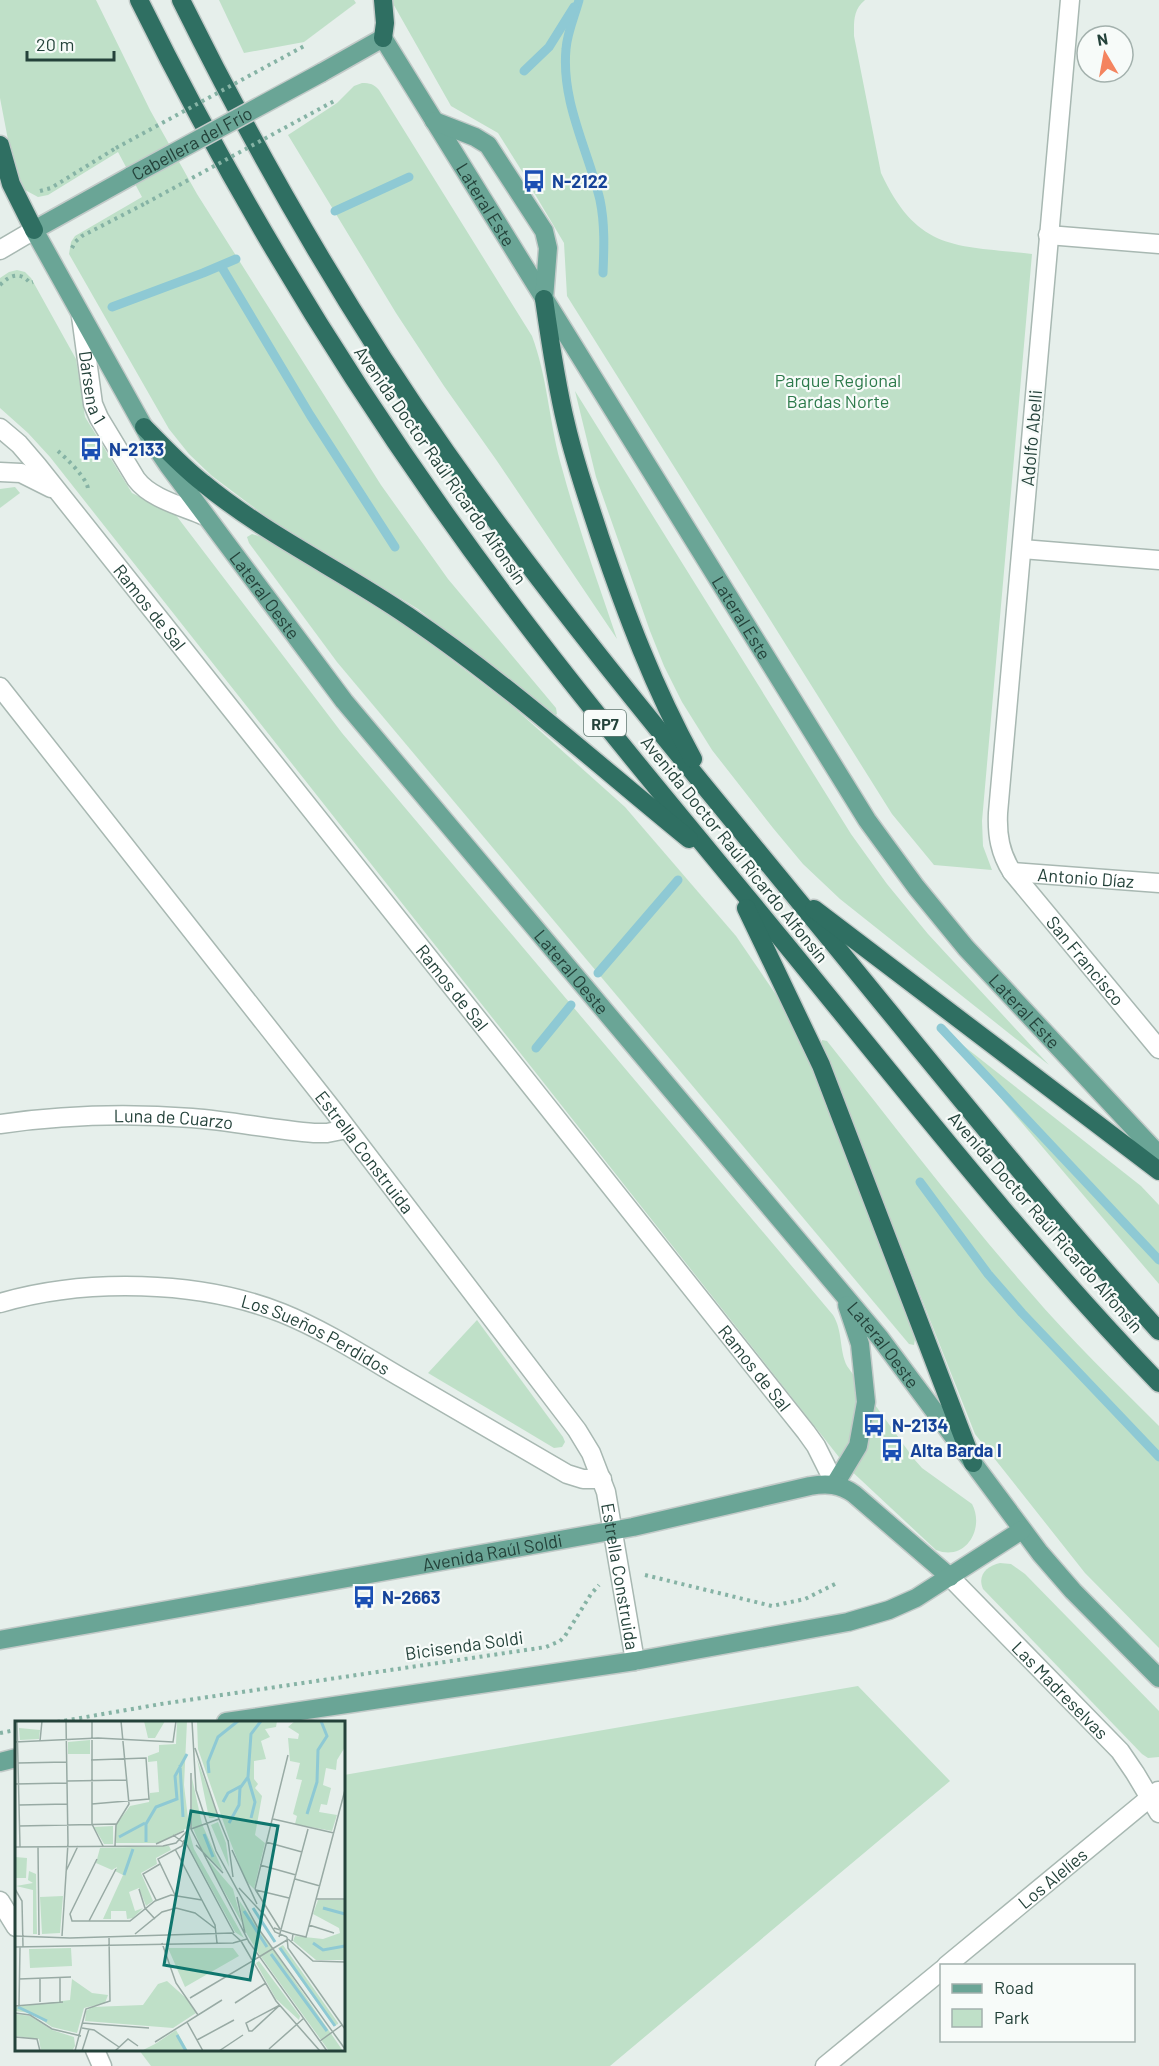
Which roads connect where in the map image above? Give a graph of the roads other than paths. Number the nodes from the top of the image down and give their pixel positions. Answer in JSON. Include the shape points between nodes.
{"nodes":[{"id":1,"x":139,"y":0,"type":"edge"},
{"id":2,"x":181,"y":0,"type":"edge"},
{"id":3,"x":383,"y":0,"type":"edge"},
{"id":4,"x":1070,"y":0,"type":"edge"},
{"id":5,"x":383,"y":38,"type":"junction"},
{"id":6,"x":434,"y":121,"type":"junction"},
{"id":7,"x":0,"y":145,"type":"edge"},
{"id":8,"x":34,"y":230,"type":"junction"},
{"id":9,"x":1048,"y":235,"type":"junction"},
{"id":10,"x":1159,"y":244,"type":"edge"},
{"id":11,"x":0,"y":250,"type":"edge"},
{"id":12,"x":544,"y":299,"type":"junction"},
{"id":13,"x":81,"y":314,"type":"junction"},
{"id":14,"x":144,"y":426,"type":"junction"},
{"id":15,"x":0,"y":428,"type":"edge"},
{"id":16,"x":0,"y":472,"type":"edge"},
{"id":17,"x":62,"y":496,"type":"junction"},
{"id":18,"x":205,"y":516,"type":"junction"},
{"id":19,"x":1022,"y":549,"type":"junction"},
{"id":20,"x":1159,"y":560,"type":"edge"},
{"id":21,"x":0,"y":687,"type":"edge"},
{"id":22,"x":714,"y":798,"type":"junction"},
{"id":23,"x":727,"y":872,"type":"junction"},
{"id":24,"x":1012,"y":872,"type":"junction"},
{"id":25,"x":1159,"y":883,"type":"edge"},
{"id":26,"x":790,"y":891,"type":"junction"},
{"id":27,"x":1159,"y":1049,"type":"edge"},
{"id":28,"x":0,"y":1124,"type":"edge"},
{"id":29,"x":347,"y":1129,"type":"junction"},
{"id":30,"x":1159,"y":1155,"type":"edge"},
{"id":31,"x":1159,"y":1171,"type":"edge"},
{"id":32,"x":844,"y":1295,"type":"junction"},
{"id":33,"x":0,"y":1303,"type":"edge"},
{"id":34,"x":1159,"y":1331,"type":"edge"},
{"id":35,"x":1159,"y":1383,"type":"edge"},
{"id":36,"x":973,"y":1463,"type":"junction"},
{"id":37,"x":602,"y":1479,"type":"junction"},
{"id":38,"x":835,"y":1484,"type":"junction"},
{"id":39,"x":1022,"y":1530,"type":"junction"},
{"id":40,"x":614,"y":1531,"type":"junction"},
{"id":41,"x":950,"y":1577,"type":"junction"},
{"id":42,"x":0,"y":1640,"type":"edge"},
{"id":43,"x":635,"y":1660,"type":"junction"},
{"id":44,"x":1159,"y":1678,"type":"edge"},
{"id":45,"x":233,"y":1721,"type":"edge"},
{"id":46,"x":15,"y":1758,"type":"edge"},
{"id":47,"x":0,"y":1762,"type":"edge"},
{"id":48,"x":1156,"y":1800,"type":"edge"},
{"id":49,"x":0,"y":1901,"type":"edge"},
{"id":50,"x":15,"y":1925,"type":"edge"},
{"id":51,"x":947,"y":1964,"type":"edge"},
{"id":52,"x":940,"y":1972,"type":"edge"},
{"id":53,"x":96,"y":2051,"type":"edge"},
{"id":54,"x":102,"y":2066,"type":"edge"},
{"id":55,"x":825,"y":2066,"type":"edge"}],
"edges":[{"from":1,"to":23,"type":"highway","name":"Avenida Doctor Raúl Ricardo Alfonsín","number":"RP7","via":[[248,204],[372,406],[505,596]]},
{"from":2,"to":22,"type":"highway","name":"Avenida Doctor Raúl Ricardo Alfonsín","number":"RP7","via":[[283,192],[408,395],[588,642]]},
{"from":3,"to":5,"type":"highway"},
{"from":4,"to":9,"type":"street","name":"Adolfo Abelli"},
{"from":5,"to":6,"type":"main road","name":"Lateral Este"},
{"from":5,"to":8,"type":"main road","name":"Cabellera del Frío","bridge":true},
{"from":6,"to":12,"type":"main road","name":"Lateral Este"},
{"from":6,"to":12,"type":"main road","via":[[476,136],[488,145],[544,231],[548,248]]},
{"from":7,"to":8,"type":"highway","via":[[11,184]]},
{"from":8,"to":11,"type":"street","name":"Cabellera del Frío"},
{"from":8,"to":13,"type":"main road","name":"Lateral Oeste"},
{"from":9,"to":10,"type":"street"},
{"from":9,"to":19,"type":"street","name":"Adolfo Abelli"},
{"from":12,"to":22,"type":"highway","via":[[566,425],[631,628],[653,681]]},
{"from":12,"to":30,"type":"main road","name":"Lateral Este","via":[[838,775],[891,854],[974,957]]},
{"from":13,"to":14,"type":"main road","name":"Lateral Oeste"},
{"from":13,"to":18,"type":"street","name":"Dársena 1","via":[[93,404],[99,418],[143,487]]},
{"from":14,"to":18,"type":"main road","name":"Lateral Oeste"},
{"from":14,"to":23,"type":"highway","via":[[188,471],[250,518],[408,616],[461,654]]},
{"from":15,"to":17,"type":"street","name":"Ramos de Sal","via":[[27,453]]},
{"from":16,"to":17,"type":"street","name":"Ramos de Sal","via":[[32,477]]},
{"from":17,"to":38,"type":"street","name":"Ramos de Sal","via":[[816,1446]]},
{"from":18,"to":32,"type":"main road","name":"Lateral Oeste","via":[[344,701]]},
{"from":19,"to":20,"type":"street"},
{"from":19,"to":24,"type":"street","name":"Adolfo Abelli","via":[[997,825],[1001,851]]},
{"from":21,"to":29,"type":"street","name":"Estrella Construida"},
{"from":22,"to":26,"type":"highway","name":"Avenida Doctor Raúl Ricardo Alfonsín","number":"RP7"},
{"from":23,"to":35,"type":"highway","name":"Avenida Doctor Raúl Ricardo Alfonsín","number":"RP7","via":[[1053,1268]]},
{"from":23,"to":36,"type":"highway","via":[[821,1065]]},
{"from":24,"to":25,"type":"street","name":"Antonio Díaz"},
{"from":24,"to":27,"type":"street","name":"San Francisco"},
{"from":26,"to":31,"type":"highway"},
{"from":26,"to":34,"type":"highway","name":"Avenida Doctor Raúl Ricardo Alfonsín","number":"RP7","via":[[1030,1183]]},
{"from":28,"to":29,"type":"street","name":"Luna de Cuarzo","via":[[124,1116],[192,1118],[314,1133]]},
{"from":29,"to":37,"type":"street","name":"Estrella Construida","via":[[577,1430]]},
{"from":32,"to":36,"type":"main road","name":"Lateral Oeste"},
{"from":32,"to":38,"type":"main road","via":[[860,1344],[866,1401],[858,1446]]},
{"from":33,"to":37,"type":"street","name":"Los Sueños Perdidos","via":[[57,1290],[107,1286],[182,1290],[256,1305],[328,1335],[567,1474]]},
{"from":36,"to":39,"type":"main road","name":"Lateral Oeste"},
{"from":37,"to":40,"type":"street","name":"Estrella Construida"},
{"from":38,"to":40,"type":"main road","name":"Avenida Raúl Soldi","via":[[810,1486]]},
{"from":38,"to":41,"type":"main road","via":[[854,1494]]},
{"from":39,"to":41,"type":"main road"},
{"from":39,"to":44,"type":"main road","name":"Lateral Oeste","via":[[1062,1579]]},
{"from":40,"to":42,"type":"main road","name":"Avenida Raúl Soldi"},
{"from":40,"to":43,"type":"street","name":"Estrella Construida"},
{"from":41,"to":43,"type":"main road","via":[[910,1601],[861,1619]]},
{"from":41,"to":48,"type":"street","name":"Las Madreselvas","via":[[1120,1751]]},
{"from":43,"to":45,"type":"main road"},
{"from":46,"to":47,"type":"main road"},
{"from":48,"to":51,"type":"street","name":"Los Alelíes"},
{"from":49,"to":50,"type":"street"},
{"from":52,"to":55,"type":"street"},
{"from":53,"to":54,"type":"street"}]}
